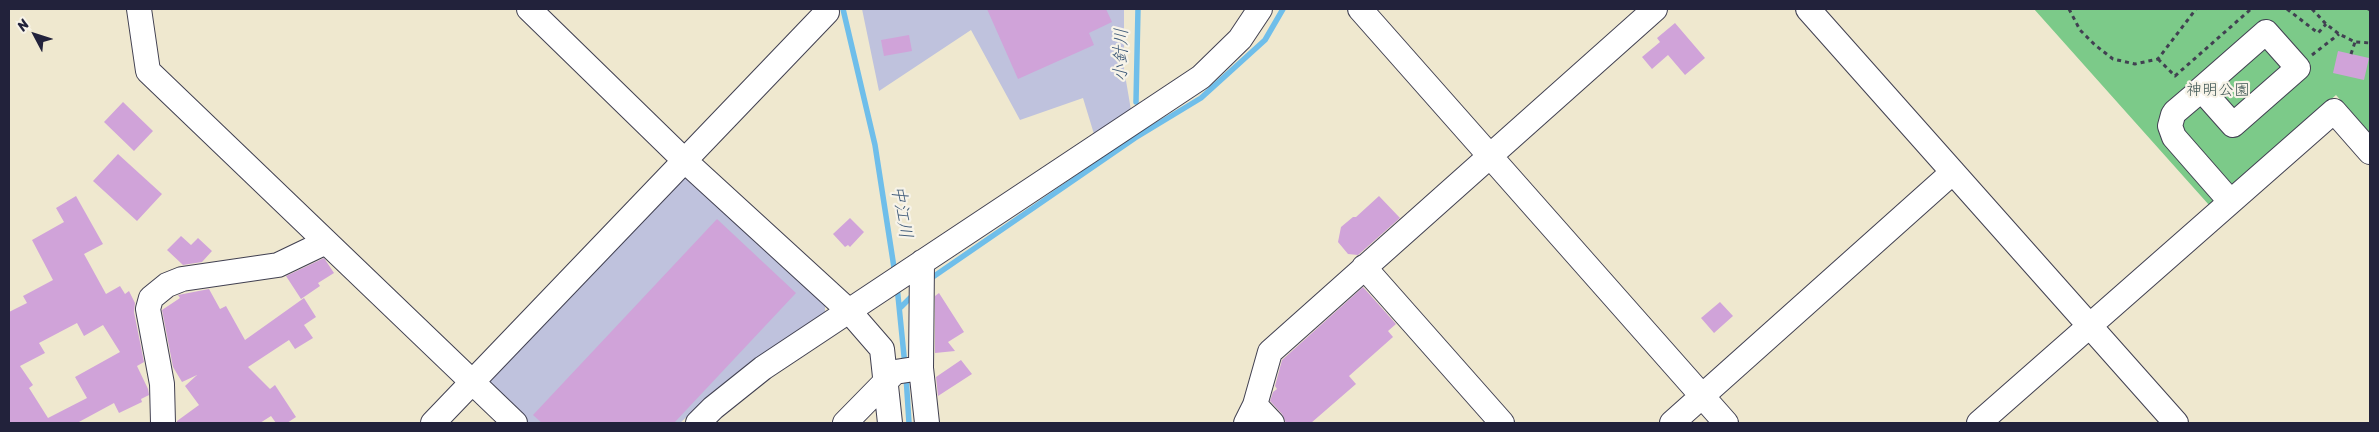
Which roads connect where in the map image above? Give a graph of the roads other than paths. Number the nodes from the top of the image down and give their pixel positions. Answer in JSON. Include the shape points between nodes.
{"nodes":[{"id":1,"x":138,"y":9,"type":"edge"},
{"id":2,"x":529,"y":9,"type":"edge"},
{"id":3,"x":1260,"y":9,"type":"edge"},
{"id":4,"x":1360,"y":9,"type":"edge"},
{"id":5,"x":1655,"y":9,"type":"edge"},
{"id":6,"x":1808,"y":9,"type":"edge"},
{"id":7,"x":827,"y":12,"type":"dead end"},
{"id":8,"x":2201,"y":89,"type":"dead end"},
{"id":9,"x":2370,"y":152,"type":"edge"},
{"id":10,"x":1490,"y":156,"type":"junction"},
{"id":11,"x":684,"y":160,"type":"junction"},
{"id":12,"x":1953,"y":172,"type":"junction"},
{"id":13,"x":2230,"y":202,"type":"junction"},
{"id":14,"x":326,"y":242,"type":"junction"},
{"id":15,"x":918,"y":265,"type":"junction"},
{"id":16,"x":1364,"y":268,"type":"junction"},
{"id":17,"x":849,"y":312,"type":"junction"},
{"id":18,"x":2090,"y":326,"type":"junction"},
{"id":19,"x":921,"y":368,"type":"junction"},
{"id":20,"x":890,"y":376,"type":"junction"},
{"id":21,"x":472,"y":382,"type":"junction"},
{"id":22,"x":1702,"y":396,"type":"junction"},
{"id":23,"x":1251,"y":414,"type":"edge"},
{"id":24,"x":162,"y":423,"type":"edge"},
{"id":25,"x":433,"y":423,"type":"edge"},
{"id":26,"x":515,"y":423,"type":"edge"},
{"id":27,"x":698,"y":423,"type":"edge"},
{"id":28,"x":845,"y":423,"type":"edge"},
{"id":29,"x":890,"y":423,"type":"edge"},
{"id":30,"x":927,"y":423,"type":"edge"},
{"id":31,"x":1272,"y":423,"type":"edge"},
{"id":32,"x":1502,"y":423,"type":"edge"},
{"id":33,"x":1672,"y":423,"type":"edge"},
{"id":34,"x":1726,"y":423,"type":"edge"},
{"id":35,"x":1980,"y":423,"type":"edge"},
{"id":36,"x":2176,"y":423,"type":"edge"}],
"edges":[{"from":1,"to":14,"type":"street","via":[[148,71]]},
{"from":2,"to":11,"type":"street"},
{"from":3,"to":15,"type":"street","via":[[1240,40],[1201,77]]},
{"from":4,"to":10,"type":"street"},
{"from":5,"to":10,"type":"street"},
{"from":6,"to":12,"type":"street"},
{"from":7,"to":11,"type":"street"},
{"from":8,"to":13,"type":"street","via":[[2173,115],[2171,132]]},
{"from":9,"to":13,"type":"street","via":[[2334,111]]},
{"from":10,"to":16,"type":"street"},
{"from":10,"to":22,"type":"street"},
{"from":11,"to":17,"type":"street"},
{"from":11,"to":21,"type":"street"},
{"from":12,"to":18,"type":"street"},
{"from":12,"to":22,"type":"street"},
{"from":13,"to":18,"type":"street"},
{"from":14,"to":21,"type":"street"},
{"from":14,"to":24,"type":"street","via":[[278,265],[182,279],[167,285],[151,298],[148,309],[162,384]]},
{"from":15,"to":17,"type":"street"},
{"from":15,"to":19,"type":"street"},
{"from":16,"to":23,"type":"street","via":[[1270,352]]},
{"from":16,"to":32,"type":"street"},
{"from":17,"to":20,"type":"street","via":[[882,349]]},
{"from":17,"to":27,"type":"street","via":[[763,368]]},
{"from":18,"to":35,"type":"street"},
{"from":18,"to":36,"type":"street"},
{"from":19,"to":20,"type":"street"},
{"from":19,"to":30,"type":"street"},
{"from":20,"to":28,"type":"street"},
{"from":20,"to":29,"type":"street"},
{"from":21,"to":25,"type":"street"},
{"from":21,"to":26,"type":"street"},
{"from":22,"to":33,"type":"street"},
{"from":22,"to":34,"type":"street"},
{"from":23,"to":31,"type":"street"}]}
